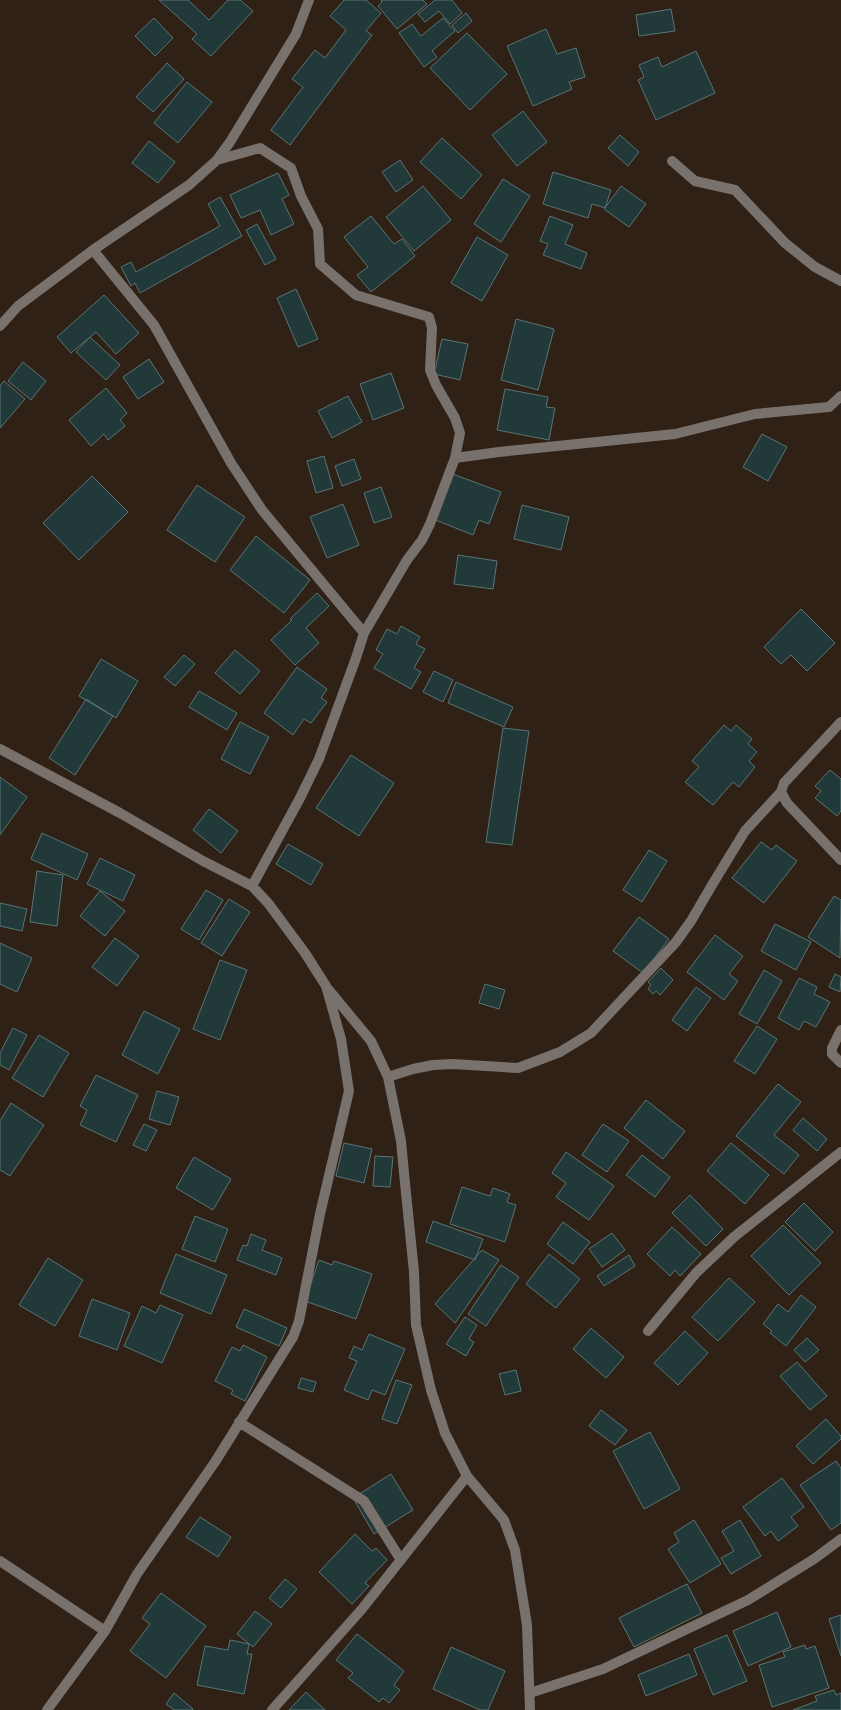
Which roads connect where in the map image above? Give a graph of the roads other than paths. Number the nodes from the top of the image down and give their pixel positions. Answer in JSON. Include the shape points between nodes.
{"nodes":[{"id":1,"x":310,"y":0,"type":"edge"},
{"id":2,"x":217,"y":160,"type":"junction"},
{"id":3,"x":672,"y":161,"type":"dead end"},
{"id":4,"x":93,"y":250,"type":"junction"},
{"id":5,"x":841,"y":281,"type":"edge"},
{"id":6,"x":0,"y":326,"type":"edge"},
{"id":7,"x":841,"y":396,"type":"edge"},
{"id":8,"x":455,"y":458,"type":"junction"},
{"id":9,"x":364,"y":633,"type":"junction"},
{"id":10,"x":841,"y":722,"type":"edge"},
{"id":11,"x":0,"y":749,"type":"edge"},
{"id":12,"x":781,"y":792,"type":"junction"},
{"id":13,"x":841,"y":860,"type":"edge"},
{"id":14,"x":252,"y":886,"type":"junction"},
{"id":15,"x":326,"y":986,"type":"junction"},
{"id":16,"x":841,"y":1030,"type":"edge"},
{"id":17,"x":841,"y":1063,"type":"edge"},
{"id":18,"x":388,"y":1077,"type":"junction"},
{"id":19,"x":841,"y":1152,"type":"edge"},
{"id":20,"x":648,"y":1331,"type":"dead end"},
{"id":21,"x":239,"y":1422,"type":"junction"},
{"id":22,"x":467,"y":1476,"type":"junction"},
{"id":23,"x":841,"y":1539,"type":"edge"},
{"id":24,"x":401,"y":1560,"type":"junction"},
{"id":25,"x":0,"y":1561,"type":"edge"},
{"id":26,"x":105,"y":1631,"type":"junction"},
{"id":27,"x":530,"y":1693,"type":"junction"},
{"id":28,"x":48,"y":1710,"type":"edge"},
{"id":29,"x":272,"y":1710,"type":"edge"},
{"id":30,"x":530,"y":1710,"type":"edge"}],
"edges":[{"from":1,"to":2,"type":"street","via":[[296,34]]},
{"from":2,"to":4,"type":"street","via":[[189,186]]},
{"from":2,"to":8,"type":"street","via":[[260,148],[291,168],[318,229],[320,264],[356,295],[429,316],[432,328],[430,370],[456,418],[460,433]]},
{"from":3,"to":5,"type":"street","via":[[695,181],[734,190],[785,243],[815,267]]},
{"from":4,"to":6,"type":"street","via":[[18,306]]},
{"from":4,"to":9,"type":"street","via":[[154,325],[231,463],[262,510]]},
{"from":7,"to":8,"type":"street","via":[[829,407],[755,414],[675,434]]},
{"from":8,"to":9,"type":"street","via":[[422,540]]},
{"from":9,"to":14,"type":"street","via":[[319,759]]},
{"from":10,"to":12,"type":"street","via":[[784,783]]},
{"from":11,"to":14,"type":"street"},
{"from":12,"to":13,"type":"street","via":[[787,803]]},
{"from":12,"to":18,"type":"street","via":[[745,831],[676,942],[590,1033],[560,1052],[518,1068],[433,1065]]},
{"from":14,"to":15,"type":"street","via":[[284,924]]},
{"from":15,"to":18,"type":"street","via":[[371,1041]]},
{"from":15,"to":21,"type":"street","via":[[341,1039],[349,1091],[299,1321],[293,1337]]},
{"from":16,"to":17,"type":"street","via":[[832,1054]]},
{"from":18,"to":22,"type":"street","via":[[401,1141],[416,1325],[445,1433]]},
{"from":19,"to":20,"type":"street","via":[[734,1237],[696,1273]]},
{"from":21,"to":24,"type":"street","via":[[364,1501]]},
{"from":21,"to":26,"type":"street","via":[[137,1574]]},
{"from":22,"to":24,"type":"street"},
{"from":22,"to":27,"type":"street","via":[[504,1520],[515,1550],[528,1625]]},
{"from":23,"to":27,"type":"street","via":[[748,1600],[603,1669]]},
{"from":24,"to":29,"type":"street"},
{"from":25,"to":26,"type":"street"},
{"from":26,"to":28,"type":"street"},
{"from":27,"to":30,"type":"street"}]}
